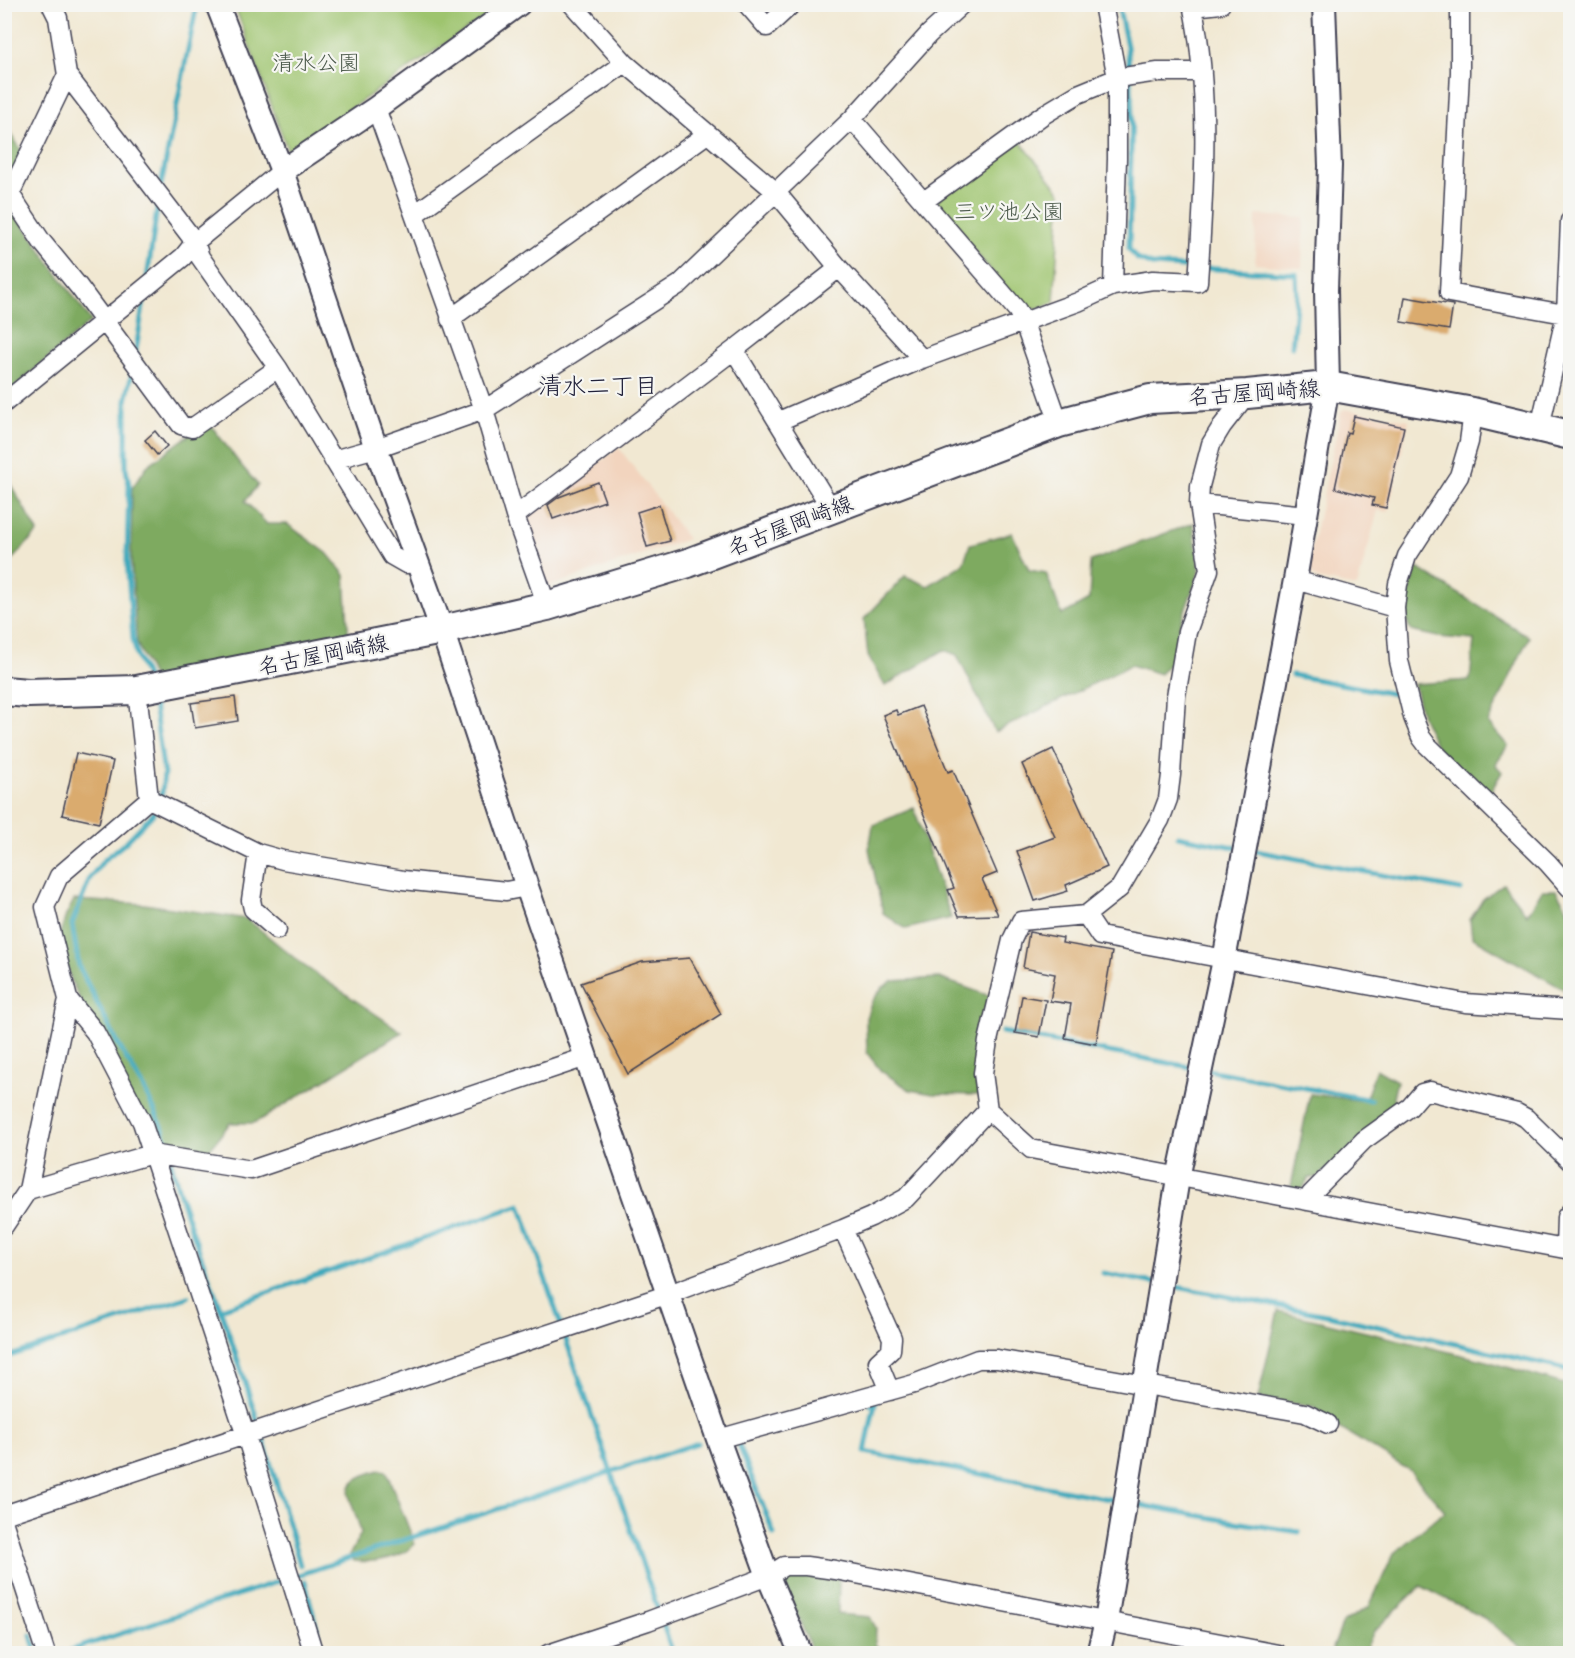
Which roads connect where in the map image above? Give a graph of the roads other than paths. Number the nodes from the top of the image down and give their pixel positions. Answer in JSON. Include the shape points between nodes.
{"nodes":[{"id":1,"x":51,"y":4,"type":"edge"},
{"id":2,"x":217,"y":4,"type":"edge"},
{"id":3,"x":519,"y":4,"type":"edge"},
{"id":4,"x":572,"y":4,"type":"edge"},
{"id":5,"x":747,"y":4,"type":"edge"},
{"id":6,"x":792,"y":4,"type":"edge"},
{"id":7,"x":962,"y":4,"type":"edge"},
{"id":8,"x":1103,"y":4,"type":"edge"},
{"id":9,"x":1221,"y":4,"type":"edge"},
{"id":10,"x":1324,"y":4,"type":"edge"},
{"id":11,"x":1460,"y":4,"type":"edge"},
{"id":12,"x":1193,"y":6,"type":"edge"},
{"id":13,"x":625,"y":63,"type":"junction"},
{"id":14,"x":1202,"y":72,"type":"junction"},
{"id":15,"x":67,"y":75,"type":"junction"},
{"id":16,"x":1117,"y":78,"type":"junction"},
{"id":17,"x":376,"y":108,"type":"junction"},
{"id":18,"x":852,"y":119,"type":"junction"},
{"id":19,"x":707,"y":134,"type":"junction"},
{"id":20,"x":282,"y":171,"type":"junction"},
{"id":21,"x":775,"y":191,"type":"junction"},
{"id":22,"x":924,"y":201,"type":"junction"},
{"id":23,"x":415,"y":214,"type":"junction"},
{"id":24,"x":1570,"y":221,"type":"edge"},
{"id":25,"x":195,"y":242,"type":"junction"},
{"id":26,"x":839,"y":267,"type":"junction"},
{"id":27,"x":1113,"y":286,"type":"junction"},
{"id":28,"x":1568,"y":315,"type":"edge"},
{"id":29,"x":104,"y":320,"type":"junction"},
{"id":30,"x":450,"y":320,"type":"junction"},
{"id":31,"x":1024,"y":322,"type":"junction"},
{"id":32,"x":734,"y":350,"type":"junction"},
{"id":33,"x":922,"y":359,"type":"junction"},
{"id":34,"x":278,"y":368,"type":"junction"},
{"id":35,"x":1328,"y":386,"type":"junction"},
{"id":36,"x":1247,"y":394,"type":"junction"},
{"id":37,"x":4,"y":403,"type":"edge"},
{"id":38,"x":484,"y":410,"type":"junction"},
{"id":39,"x":1473,"y":412,"type":"junction"},
{"id":40,"x":779,"y":421,"type":"junction"},
{"id":41,"x":1059,"y":423,"type":"junction"},
{"id":42,"x":1540,"y":427,"type":"junction"},
{"id":43,"x":1570,"y":435,"type":"edge"},
{"id":44,"x":376,"y":448,"type":"junction"},
{"id":45,"x":333,"y":460,"type":"junction"},
{"id":46,"x":1199,"y":504,"type":"junction"},
{"id":47,"x":832,"y":510,"type":"junction"},
{"id":48,"x":1306,"y":515,"type":"junction"},
{"id":49,"x":515,"y":516,"type":"junction"},
{"id":50,"x":417,"y":562,"type":"junction"},
{"id":51,"x":1295,"y":580,"type":"junction"},
{"id":52,"x":547,"y":606,"type":"junction"},
{"id":53,"x":1395,"y":608,"type":"junction"},
{"id":54,"x":442,"y":630,"type":"junction"},
{"id":55,"x":137,"y":690,"type":"junction"},
{"id":56,"x":4,"y":691,"type":"edge"},
{"id":57,"x":149,"y":799,"type":"junction"},
{"id":58,"x":258,"y":853,"type":"junction"},
{"id":59,"x":526,"y":887,"type":"junction"},
{"id":60,"x":1570,"y":888,"type":"edge"},
{"id":61,"x":1086,"y":915,"type":"junction"},
{"id":62,"x":277,"y":930,"type":"dead end"},
{"id":63,"x":1224,"y":960,"type":"junction"},
{"id":64,"x":68,"y":999,"type":"junction"},
{"id":65,"x":1570,"y":1010,"type":"edge"},
{"id":66,"x":586,"y":1057,"type":"junction"},
{"id":67,"x":988,"y":1110,"type":"junction"},
{"id":68,"x":152,"y":1154,"type":"junction"},
{"id":69,"x":1570,"y":1161,"type":"edge"},
{"id":70,"x":1178,"y":1178,"type":"junction"},
{"id":71,"x":28,"y":1190,"type":"junction"},
{"id":72,"x":1308,"y":1202,"type":"junction"},
{"id":73,"x":1570,"y":1212,"type":"edge"},
{"id":74,"x":4,"y":1226,"type":"edge"},
{"id":75,"x":843,"y":1229,"type":"junction"},
{"id":76,"x":1568,"y":1250,"type":"edge"},
{"id":77,"x":669,"y":1294,"type":"junction"},
{"id":78,"x":1145,"y":1385,"type":"junction"},
{"id":79,"x":890,"y":1391,"type":"junction"},
{"id":80,"x":1328,"y":1424,"type":"dead end"},
{"id":81,"x":246,"y":1436,"type":"junction"},
{"id":82,"x":718,"y":1439,"type":"junction"},
{"id":83,"x":4,"y":1515,"type":"edge"},
{"id":84,"x":4,"y":1524,"type":"edge"},
{"id":85,"x":768,"y":1576,"type":"junction"},
{"id":86,"x":1106,"y":1621,"type":"junction"},
{"id":87,"x":46,"y":1653,"type":"edge"},
{"id":88,"x":314,"y":1653,"type":"edge"},
{"id":89,"x":548,"y":1653,"type":"edge"},
{"id":90,"x":801,"y":1653,"type":"edge"},
{"id":91,"x":1098,"y":1653,"type":"edge"},
{"id":92,"x":1278,"y":1653,"type":"edge"}],
"edges":[{"from":1,"to":15,"type":"street","via":[[58,18]]},
{"from":2,"to":20,"type":"street"},
{"from":3,"to":17,"type":"street"},
{"from":4,"to":13,"type":"street"},
{"from":5,"to":6,"type":"street","via":[[767,27]]},
{"from":7,"to":18,"type":"street"},
{"from":8,"to":16,"type":"street"},
{"from":9,"to":12,"type":"street"},
{"from":10,"to":35,"type":"street","via":[[1330,166]]},
{"from":11,"to":28,"type":"street","via":[[1449,293]]},
{"from":12,"to":14,"type":"street"},
{"from":13,"to":19,"type":"street"},
{"from":13,"to":23,"type":"street"},
{"from":14,"to":16,"type":"street","via":[[1158,72]]},
{"from":14,"to":27,"type":"street","via":[[1198,282],[1153,280]]},
{"from":15,"to":25,"type":"street"},
{"from":15,"to":29,"type":"street","via":[[10,194],[42,242]]},
{"from":16,"to":22,"type":"street","via":[[1078,94],[1043,115]]},
{"from":16,"to":27,"type":"street"},
{"from":17,"to":20,"type":"street"},
{"from":17,"to":23,"type":"street"},
{"from":18,"to":21,"type":"street"},
{"from":18,"to":22,"type":"street"},
{"from":19,"to":21,"type":"street"},
{"from":19,"to":30,"type":"street"},
{"from":20,"to":25,"type":"street"},
{"from":20,"to":44,"type":"street"},
{"from":21,"to":26,"type":"street"},
{"from":21,"to":38,"type":"street","via":[[680,284]]},
{"from":22,"to":31,"type":"street"},
{"from":23,"to":30,"type":"street"},
{"from":24,"to":28,"type":"street"},
{"from":25,"to":29,"type":"street","via":[[183,257]]},
{"from":25,"to":34,"type":"street","via":[[200,257]]},
{"from":26,"to":32,"type":"street"},
{"from":26,"to":33,"type":"street"},
{"from":27,"to":31,"type":"street"},
{"from":28,"to":42,"type":"street"},
{"from":29,"to":34,"type":"street","via":[[181,425],[192,428]]},
{"from":29,"to":37,"type":"street"},
{"from":30,"to":38,"type":"street"},
{"from":31,"to":33,"type":"street"},
{"from":31,"to":41,"type":"street"},
{"from":32,"to":40,"type":"street"},
{"from":32,"to":49,"type":"street"},
{"from":33,"to":40,"type":"street"},
{"from":34,"to":45,"type":"street"},
{"from":35,"to":36,"type":"main road","name":"名古屋岡崎線"},
{"from":35,"to":39,"type":"main road","name":"名古屋岡崎線"},
{"from":35,"to":48,"type":"street"},
{"from":36,"to":41,"type":"main road","name":"名古屋岡崎線","via":[[1150,399]]},
{"from":36,"to":46,"type":"street","via":[[1211,444]]},
{"from":38,"to":44,"type":"street"},
{"from":38,"to":49,"type":"street"},
{"from":39,"to":42,"type":"main road","name":"名古屋岡崎線"},
{"from":39,"to":53,"type":"street","via":[[1459,476],[1407,556]]},
{"from":40,"to":47,"type":"street"},
{"from":41,"to":47,"type":"main road","name":"名古屋岡崎線"},
{"from":42,"to":43,"type":"main road","name":"名古屋岡崎線"},
{"from":44,"to":45,"type":"street"},
{"from":44,"to":50,"type":"street"},
{"from":45,"to":50,"type":"street","via":[[392,556],[406,564]]},
{"from":46,"to":48,"type":"street"},
{"from":46,"to":61,"type":"street","via":[[1209,570],[1187,632],[1176,696],[1168,799],[1120,888]]},
{"from":47,"to":52,"type":"main road","name":"名古屋岡崎線","via":[[688,563]]},
{"from":48,"to":51,"type":"street"},
{"from":49,"to":52,"type":"street"},
{"from":50,"to":54,"type":"street"},
{"from":51,"to":53,"type":"street"},
{"from":51,"to":63,"type":"street"},
{"from":52,"to":54,"type":"main road","name":"名古屋岡崎線"},
{"from":53,"to":60,"type":"street","via":[[1399,661],[1421,738]]},
{"from":54,"to":55,"type":"main road","name":"名古屋岡崎線"},
{"from":54,"to":59,"type":"street"},
{"from":55,"to":56,"type":"main road","name":"名古屋岡崎線"},
{"from":55,"to":57,"type":"street"},
{"from":57,"to":58,"type":"street"},
{"from":57,"to":64,"type":"street","via":[[59,876],[45,907]]},
{"from":58,"to":59,"type":"street","via":[[403,880],[507,891]]},
{"from":58,"to":62,"type":"street","via":[[253,909]]},
{"from":59,"to":66,"type":"street"},
{"from":61,"to":63,"type":"street","via":[[1100,936]]},
{"from":61,"to":67,"type":"street","via":[[1021,921],[1012,940],[988,1041],[983,1073]]},
{"from":63,"to":65,"type":"street","via":[[1465,1003]]},
{"from":63,"to":70,"type":"street"},
{"from":64,"to":68,"type":"street","via":[[94,1032],[142,1122]]},
{"from":64,"to":71,"type":"street"},
{"from":66,"to":68,"type":"street","via":[[251,1170]]},
{"from":66,"to":77,"type":"street"},
{"from":67,"to":70,"type":"street","via":[[1031,1149]]},
{"from":67,"to":75,"type":"street","via":[[906,1198]]},
{"from":68,"to":71,"type":"street"},
{"from":68,"to":81,"type":"street"},
{"from":69,"to":72,"type":"street","via":[[1517,1113],[1430,1091],[1364,1140],[1311,1194]]},
{"from":70,"to":72,"type":"street"},
{"from":70,"to":78,"type":"street"},
{"from":71,"to":74,"type":"street"},
{"from":72,"to":76,"type":"street"},
{"from":73,"to":76,"type":"street","via":[[1566,1217]]},
{"from":75,"to":77,"type":"street"},
{"from":75,"to":79,"type":"street","via":[[892,1338],[891,1350],[878,1362]]},
{"from":77,"to":81,"type":"street"},
{"from":77,"to":82,"type":"street"},
{"from":78,"to":79,"type":"street","via":[[978,1359]]},
{"from":78,"to":80,"type":"street","via":[[1305,1413]]},
{"from":78,"to":86,"type":"street"},
{"from":79,"to":82,"type":"street"},
{"from":81,"to":83,"type":"street"},
{"from":81,"to":88,"type":"street"},
{"from":82,"to":85,"type":"street"},
{"from":84,"to":87,"type":"street"},
{"from":85,"to":86,"type":"street","via":[[784,1566],[816,1568]]},
{"from":85,"to":89,"type":"street"},
{"from":85,"to":90,"type":"street"},
{"from":86,"to":91,"type":"street"},
{"from":86,"to":92,"type":"street"}]}
